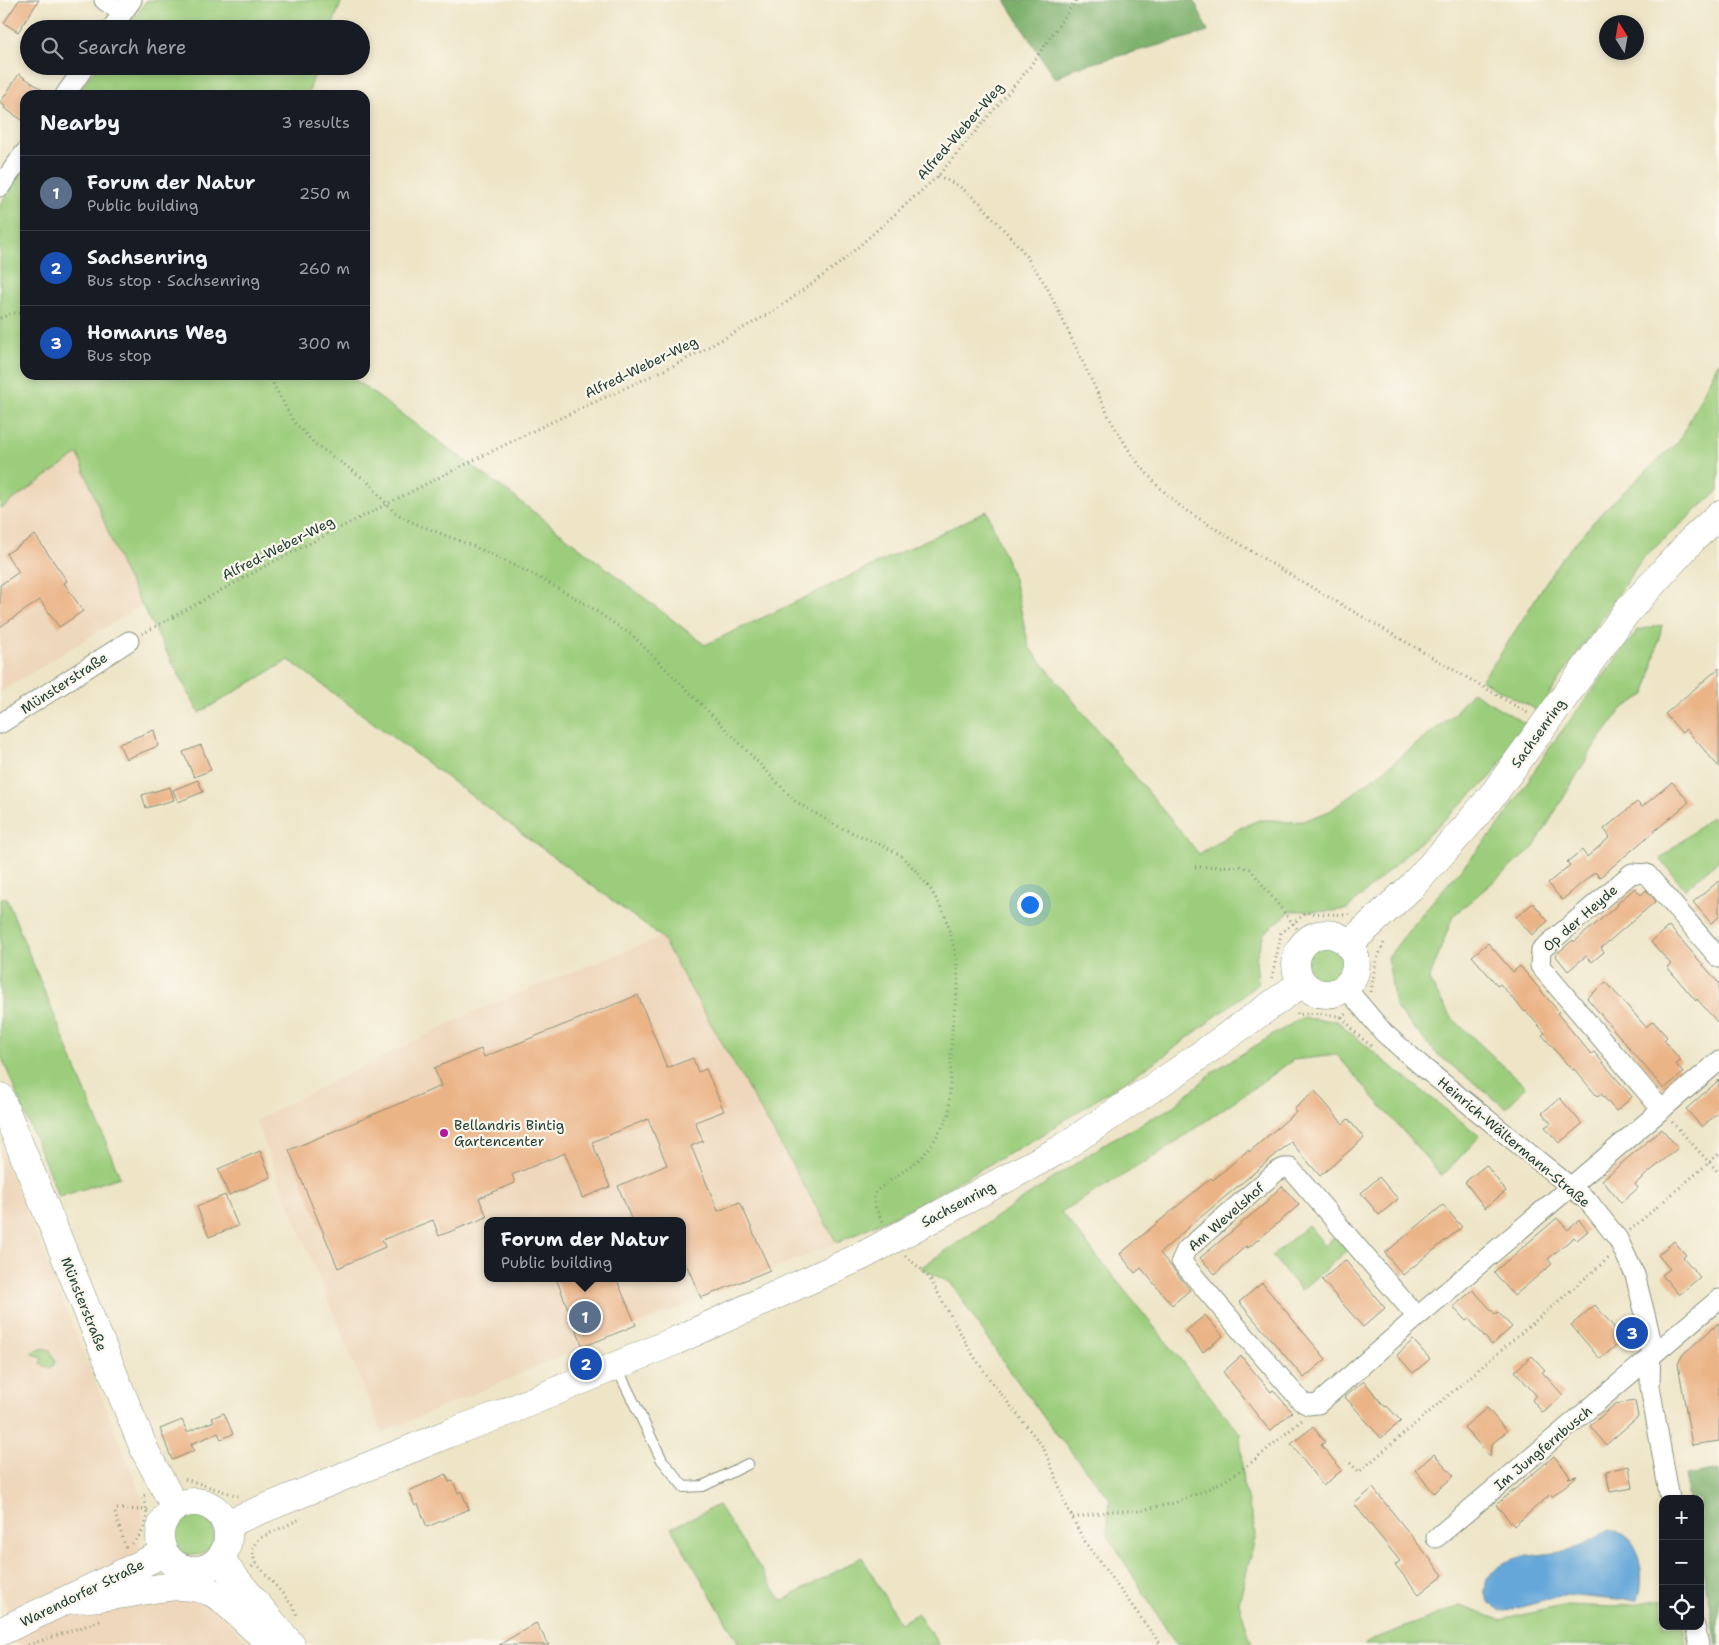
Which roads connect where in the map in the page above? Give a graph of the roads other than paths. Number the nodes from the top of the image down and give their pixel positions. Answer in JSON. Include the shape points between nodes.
{"nodes":[{"id":1,"x":104,"y":0,"type":"edge"},
{"id":2,"x":127,"y":7,"type":"edge"},
{"id":3,"x":118,"y":20,"type":"edge"},
{"id":4,"x":79,"y":75,"type":"edge"},
{"id":5,"x":68,"y":90,"type":"edge"},
{"id":6,"x":20,"y":159,"type":"edge"},
{"id":7,"x":0,"y":187,"type":"edge"},
{"id":8,"x":1719,"y":515,"type":"edge"},
{"id":9,"x":128,"y":641,"type":"road end"},
{"id":10,"x":0,"y":724,"type":"edge"},
{"id":11,"x":1358,"y":936,"type":"junction"},
{"id":12,"x":1719,"y":958,"type":"edge"},
{"id":13,"x":1293,"y":990,"type":"junction"},
{"id":14,"x":1352,"y":996,"type":"junction"},
{"id":15,"x":1719,"y":1061,"type":"edge"},
{"id":16,"x":0,"y":1097,"type":"edge"},
{"id":17,"x":1662,"y":1110,"type":"junction"},
{"id":18,"x":1570,"y":1187,"type":"junction"},
{"id":19,"x":1719,"y":1299,"type":"edge"},
{"id":20,"x":1418,"y":1317,"type":"junction"},
{"id":21,"x":1650,"y":1358,"type":"junction"},
{"id":22,"x":616,"y":1366,"type":"junction"},
{"id":23,"x":748,"y":1464,"type":"dead end"},
{"id":24,"x":1669,"y":1495,"type":"edge"},
{"id":25,"x":175,"y":1508,"type":"junction"},
{"id":26,"x":226,"y":1524,"type":"junction"},
{"id":27,"x":1436,"y":1538,"type":"dead end"},
{"id":28,"x":164,"y":1553,"type":"junction"},
{"id":29,"x":219,"y":1559,"type":"junction"},
{"id":30,"x":67,"y":1600,"type":"junction"},
{"id":31,"x":1696,"y":1630,"type":"edge"},
{"id":32,"x":0,"y":1632,"type":"edge"},
{"id":33,"x":295,"y":1634,"type":"edge"},
{"id":34,"x":272,"y":1645,"type":"edge"},
{"id":35,"x":1699,"y":1645,"type":"edge"}],
"edges":[{"from":1,"to":2,"type":"street"},
{"from":2,"to":3,"type":"street"},
{"from":4,"to":5,"type":"street"},
{"from":6,"to":7,"type":"street"},
{"from":8,"to":11,"type":"street","name":"Sachsenring","via":[[1625,614],[1466,827],[1410,888]]},
{"from":9,"to":10,"type":"street","name":"Münsterstraße"},
{"from":11,"to":13,"type":"street","via":[[1342,938],[1333,934],[1314,936],[1299,932],[1300,948],[1296,956],[1297,975]]},
{"from":11,"to":14,"type":"street"},
{"from":12,"to":17,"type":"street","name":"Op der Heyde","via":[[1647,874],[1632,873],[1541,950],[1540,966]]},
{"from":13,"to":14,"type":"street","via":[[1322,994],[1338,992]]},
{"from":13,"to":22,"type":"street","name":"Sachsenring","via":[[1178,1072],[1059,1150],[864,1255]]},
{"from":14,"to":18,"type":"street","name":"Heinrich-Wältermann-Straße","via":[[1384,1033]]},
{"from":15,"to":17,"type":"street"},
{"from":16,"to":25,"type":"street","name":"Münsterstraße","via":[[145,1451]]},
{"from":17,"to":18,"type":"street"},
{"from":18,"to":20,"type":"street","name":"Am Wevelshof"},
{"from":18,"to":21,"type":"street","name":"Heinrich-Wältermann-Straße","via":[[1588,1201],[1620,1243],[1635,1275],[1651,1342]]},
{"from":19,"to":21,"type":"street","name":"Im Jungfernbusch"},
{"from":20,"to":20,"type":"street","name":"Am Wevelshof","via":[[1318,1404],[1308,1405],[1301,1401],[1181,1261],[1186,1250],[1276,1172],[1290,1168]]},
{"from":21,"to":24,"type":"street","name":"Heinrich-Wältermann-Straße","via":[[1650,1388]]},
{"from":21,"to":27,"type":"street","name":"Im Jungfernbusch"},
{"from":22,"to":23,"type":"lane","via":[[662,1460],[684,1487],[702,1486]]},
{"from":22,"to":26,"type":"street","name":"Sachsenring"},
{"from":25,"to":26,"type":"street","via":[[192,1502],[209,1505]]},
{"from":25,"to":28,"type":"street","via":[[162,1522],[160,1541]]},
{"from":26,"to":29,"type":"street","via":[[228,1539]]},
{"from":28,"to":29,"type":"street","via":[[175,1565],[193,1570],[212,1565]]},
{"from":28,"to":30,"type":"street","name":"Warendorfer Straße"},
{"from":29,"to":33,"type":"street"},
{"from":30,"to":32,"type":"street","name":"Warendorfer Straße"},
{"from":30,"to":34,"type":"street","via":[[182,1586],[201,1588],[220,1597]]},
{"from":31,"to":35,"type":"street"}]}
